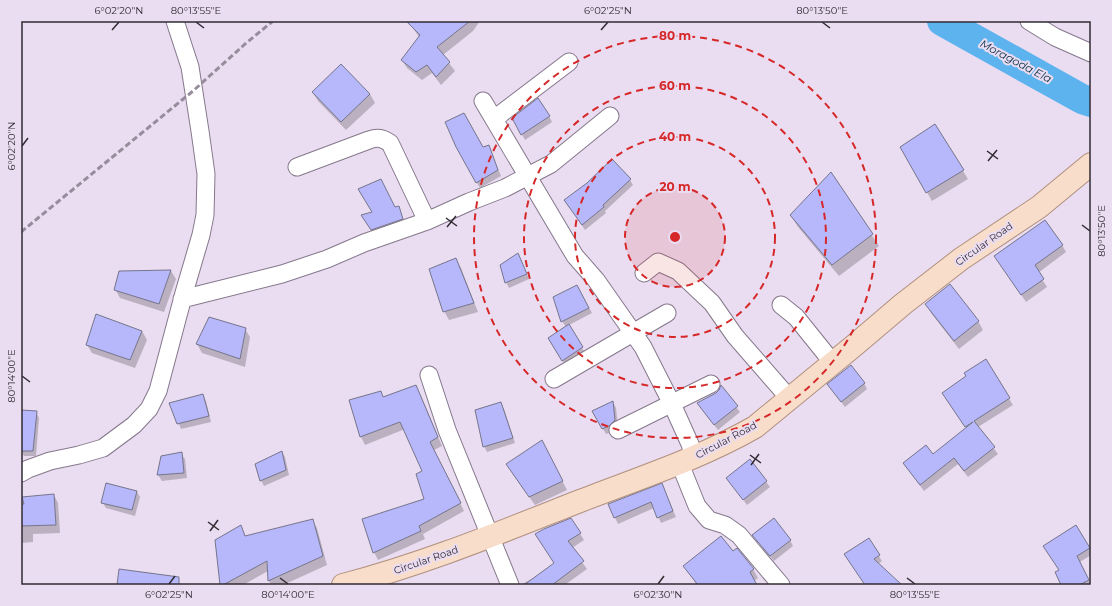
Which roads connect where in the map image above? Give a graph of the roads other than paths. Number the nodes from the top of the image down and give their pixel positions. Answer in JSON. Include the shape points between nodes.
{"nodes":[{"id":1,"x":175,"y":21,"type":"edge"},
{"id":2,"x":1029,"y":21,"type":"edge"},
{"id":3,"x":1091,"y":53,"type":"edge"},
{"id":4,"x":569,"y":62,"type":"dead end"},
{"id":5,"x":483,"y":101,"type":"dead end"},
{"id":6,"x":610,"y":116,"type":"dead end"},
{"id":7,"x":497,"y":117,"type":"junction"},
{"id":8,"x":1091,"y":164,"type":"edge"},
{"id":9,"x":297,"y":166,"type":"dead end"},
{"id":10,"x":529,"y":176,"type":"junction"},
{"id":11,"x":427,"y":221,"type":"junction"},
{"id":12,"x":644,"y":273,"type":"dead end"},
{"id":13,"x":182,"y":299,"type":"junction"},
{"id":14,"x":781,"y":305,"type":"dead end"},
{"id":15,"x":667,"y":313,"type":"dead end"},
{"id":16,"x":634,"y":332,"type":"junction"},
{"id":17,"x":833,"y":362,"type":"junction"},
{"id":18,"x":429,"y":375,"type":"dead end"},
{"id":19,"x":554,"y":379,"type":"dead end"},
{"id":20,"x":711,"y":384,"type":"dead end"},
{"id":21,"x":789,"y":398,"type":"junction"},
{"id":22,"x":672,"y":404,"type":"junction"},
{"id":23,"x":618,"y":430,"type":"dead end"},
{"id":24,"x":687,"y":461,"type":"junction"},
{"id":25,"x":21,"y":473,"type":"edge"},
{"id":26,"x":490,"y":537,"type":"junction"},
{"id":27,"x":343,"y":585,"type":"edge"},
{"id":28,"x":510,"y":585,"type":"edge"},
{"id":29,"x":781,"y":585,"type":"edge"}],
"edges":[{"from":1,"to":13,"type":"street","via":[[190,67],[206,174],[205,215]]},
{"from":2,"to":3,"type":"street"},
{"from":4,"to":7,"type":"street"},
{"from":5,"to":7,"type":"street"},
{"from":6,"to":10,"type":"street","via":[[551,164]]},
{"from":7,"to":10,"type":"street"},
{"from":8,"to":17,"type":"main road","name":"Circular Road","via":[[1038,207],[961,259]]},
{"from":9,"to":11,"type":"street","via":[[378,137],[384,139],[390,143]]},
{"from":10,"to":11,"type":"street"},
{"from":10,"to":16,"type":"street","via":[[575,256]]},
{"from":11,"to":13,"type":"street","via":[[290,271]]},
{"from":12,"to":21,"type":"street","via":[[658,262],[678,272],[712,304],[735,336]]},
{"from":13,"to":25,"type":"street","via":[[158,391],[149,409],[103,448],[50,461]]},
{"from":14,"to":17,"type":"street","via":[[796,317]]},
{"from":15,"to":16,"type":"street"},
{"from":16,"to":19,"type":"street"},
{"from":16,"to":22,"type":"street"},
{"from":17,"to":21,"type":"main road","name":"Circular Road"},
{"from":18,"to":26,"type":"street","via":[[447,430]]},
{"from":20,"to":22,"type":"street"},
{"from":21,"to":24,"type":"main road","name":"Circular Road","via":[[755,426]]},
{"from":22,"to":23,"type":"street"},
{"from":22,"to":24,"type":"street","via":[[690,444]]},
{"from":24,"to":26,"type":"main road","name":"Circular Road"},
{"from":24,"to":29,"type":"street","via":[[697,506],[709,520],[725,525],[739,535]]},
{"from":26,"to":27,"type":"main road","name":"Circular Road","via":[[383,575]]},
{"from":26,"to":28,"type":"street"}]}
